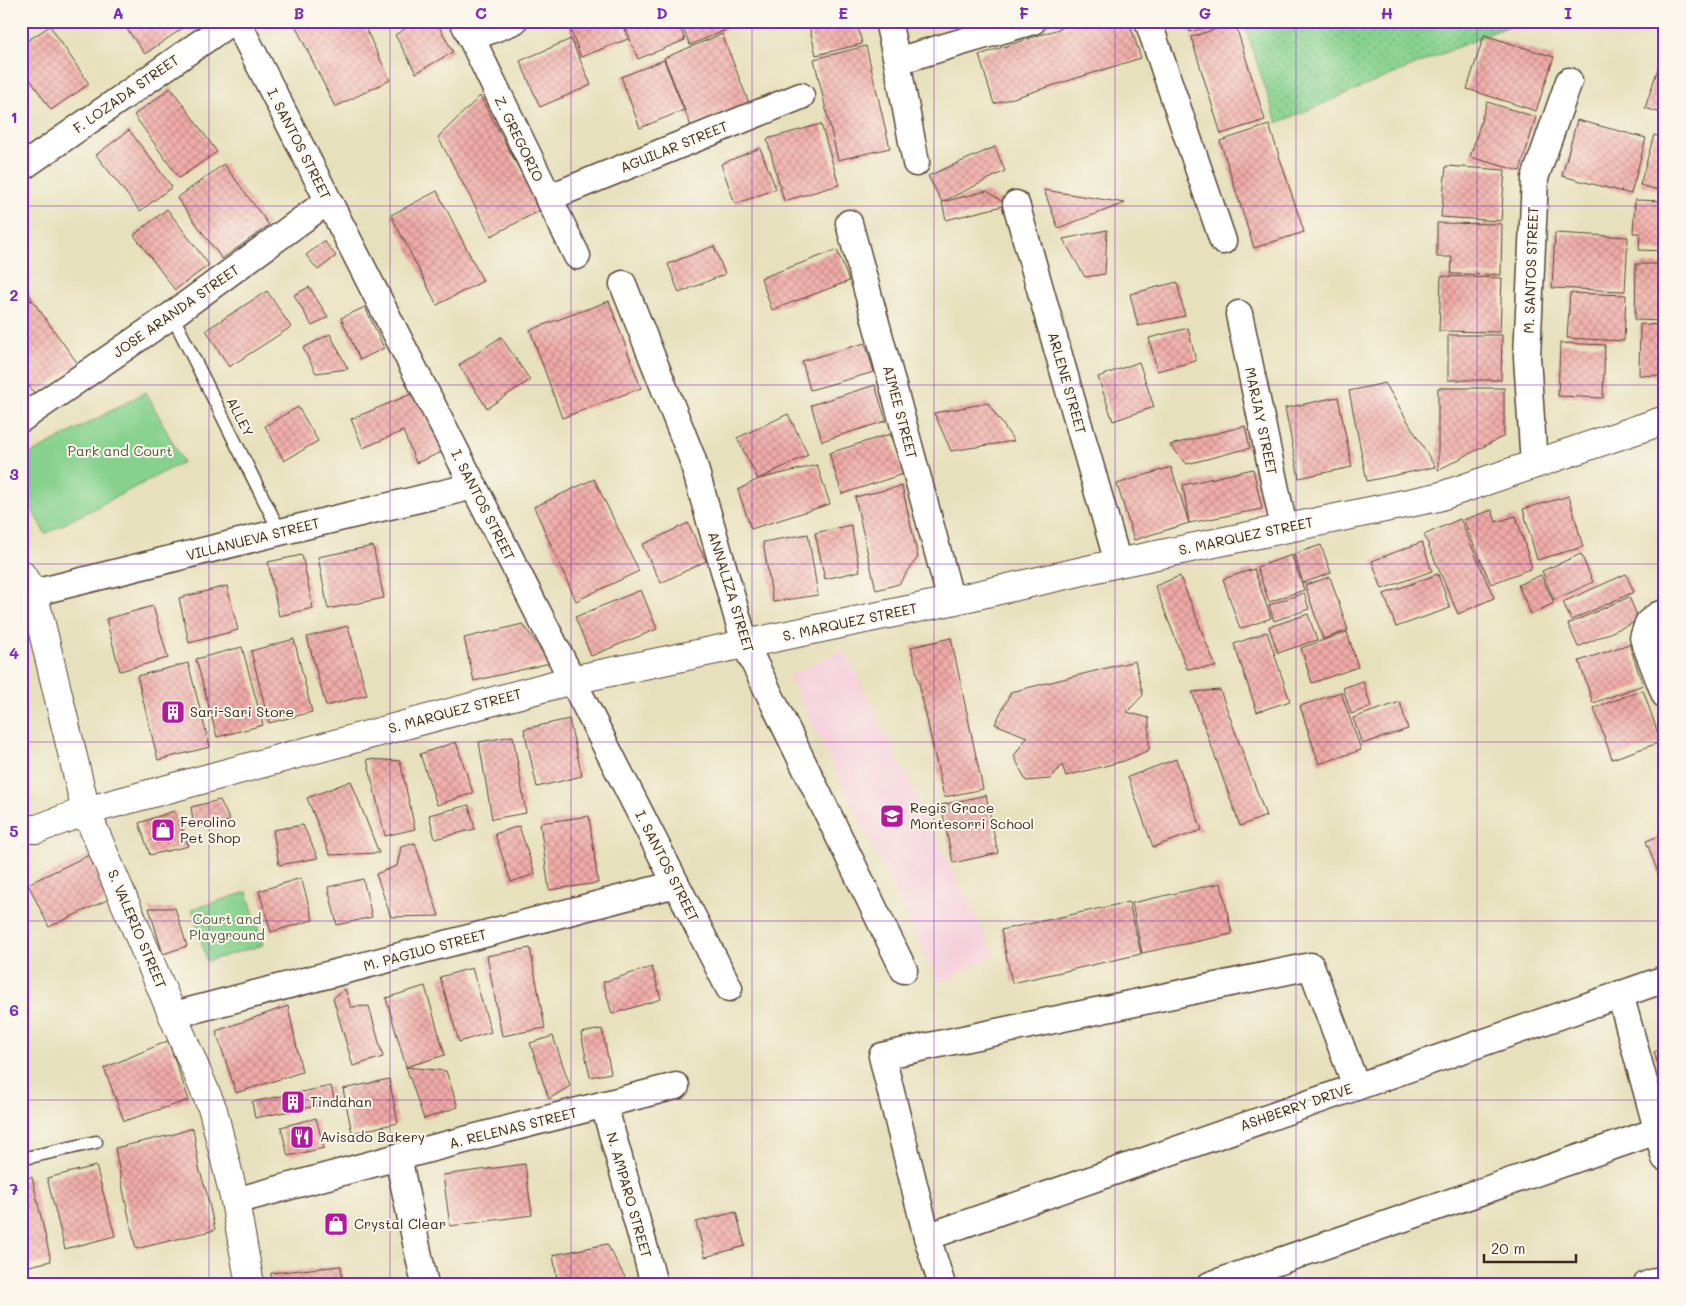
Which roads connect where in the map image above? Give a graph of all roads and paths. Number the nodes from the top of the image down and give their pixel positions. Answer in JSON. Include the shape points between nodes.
{"nodes":[{"id":1,"x":232,"y":21,"type":"edge"},
{"id":2,"x":237,"y":21,"type":"edge"},
{"id":3,"x":514,"y":21,"type":"edge"},
{"id":4,"x":888,"y":21,"type":"edge"},
{"id":5,"x":1033,"y":21,"type":"edge"},
{"id":6,"x":1148,"y":21,"type":"edge"},
{"id":7,"x":467,"y":30,"type":"edge"},
{"id":8,"x":897,"y":61,"type":"junction"},
{"id":9,"x":1569,"y":81,"type":"dead end"},
{"id":10,"x":801,"y":96,"type":"dead end"},
{"id":11,"x":916,"y":163,"type":"dead end"},
{"id":12,"x":21,"y":168,"type":"edge"},
{"id":13,"x":548,"y":198,"type":"junction"},
{"id":14,"x":328,"y":201,"type":"junction"},
{"id":15,"x":1016,"y":204,"type":"dead end"},
{"id":16,"x":849,"y":222,"type":"dead end"},
{"id":17,"x":1223,"y":241,"type":"dead end"},
{"id":18,"x":577,"y":256,"type":"dead end"},
{"id":19,"x":623,"y":284,"type":"dead end"},
{"id":20,"x":1238,"y":314,"type":"dead end"},
{"id":21,"x":172,"y":315,"type":"junction"},
{"id":22,"x":21,"y":419,"type":"edge"},
{"id":23,"x":1665,"y":420,"type":"edge"},
{"id":24,"x":1534,"y":465,"type":"junction"},
{"id":25,"x":474,"y":486,"type":"junction"},
{"id":26,"x":1284,"y":528,"type":"junction"},
{"id":27,"x":280,"y":532,"type":"junction"},
{"id":28,"x":1118,"y":563,"type":"junction"},
{"id":29,"x":27,"y":584,"type":"edge"},
{"id":30,"x":951,"y":601,"type":"junction"},
{"id":31,"x":1665,"y":613,"type":"edge"},
{"id":32,"x":745,"y":644,"type":"junction"},
{"id":33,"x":572,"y":680,"type":"junction"},
{"id":34,"x":1665,"y":695,"type":"edge"},
{"id":35,"x":86,"y":811,"type":"junction"},
{"id":36,"x":26,"y":834,"type":"edge"},
{"id":37,"x":676,"y":884,"type":"junction"},
{"id":38,"x":904,"y":970,"type":"dead end"},
{"id":39,"x":1665,"y":979,"type":"edge"},
{"id":40,"x":730,"y":988,"type":"dead end"},
{"id":41,"x":1620,"y":994,"type":"junction"},
{"id":42,"x":174,"y":1015,"type":"junction"},
{"id":43,"x":676,"y":1086,"type":"dead end"},
{"id":44,"x":1356,"y":1086,"type":"junction"},
{"id":45,"x":604,"y":1105,"type":"junction"},
{"id":46,"x":1658,"y":1131,"type":"junction"},
{"id":47,"x":96,"y":1142,"type":"dead end"},
{"id":48,"x":398,"y":1157,"type":"junction"},
{"id":49,"x":1665,"y":1158,"type":"edge"},
{"id":50,"x":21,"y":1159,"type":"edge"},
{"id":51,"x":235,"y":1201,"type":"junction"},
{"id":52,"x":927,"y":1237,"type":"junction"},
{"id":53,"x":1665,"y":1278,"type":"edge"},
{"id":54,"x":250,"y":1285,"type":"edge"},
{"id":55,"x":425,"y":1285,"type":"edge"},
{"id":56,"x":654,"y":1285,"type":"edge"},
{"id":57,"x":942,"y":1285,"type":"edge"},
{"id":58,"x":1210,"y":1285,"type":"edge"},
{"id":59,"x":1646,"y":1285,"type":"edge"}],
"edges":[{"from":1,"to":12,"type":"street","name":"F. LOZADA STREET"},
{"from":2,"to":14,"type":"street","name":"I. SANTOS STREET"},
{"from":3,"to":7,"type":"street"},
{"from":4,"to":8,"type":"street"},
{"from":5,"to":8,"type":"street"},
{"from":6,"to":17,"type":"street"},
{"from":7,"to":13,"type":"street","name":"Z. GREGORIO"},
{"from":8,"to":11,"type":"street"},
{"from":9,"to":24,"type":"street","name":"M. SANTOS STREET","via":[[1535,178],[1528,358]]},
{"from":10,"to":13,"type":"street","name":"AGUILAR STREET"},
{"from":13,"to":18,"type":"street","name":"Z. GREGORIO"},
{"from":14,"to":21,"type":"street","name":"JOSE ARANDA STREET"},
{"from":14,"to":25,"type":"street","name":"I. SANTOS STREET"},
{"from":15,"to":28,"type":"street","name":"ARLENE STREET"},
{"from":16,"to":30,"type":"street","name":"AIMEE STREET"},
{"from":19,"to":32,"type":"street","name":"ANNALIZA STREET","via":[[692,458]]},
{"from":20,"to":26,"type":"street","name":"MARJAY STREET"},
{"from":21,"to":22,"type":"street","name":"JOSE ARANDA STREET"},
{"from":21,"to":27,"type":"lane","name":"ALLEY"},
{"from":23,"to":24,"type":"street","name":"S. MARQUEZ STREET"},
{"from":24,"to":26,"type":"street","name":"S. MARQUEZ STREET","via":[[1438,497]]},
{"from":25,"to":27,"type":"street","name":"VILLANUEVA STREET"},
{"from":25,"to":33,"type":"street","name":"I. SANTOS STREET"},
{"from":26,"to":28,"type":"street","name":"S. MARQUEZ STREET"},
{"from":27,"to":29,"type":"street","name":"VILLANUEVA STREET"},
{"from":28,"to":30,"type":"street","name":"S. MARQUEZ STREET"},
{"from":29,"to":35,"type":"street","name":"S. VALERIO STREET","via":[[42,628]]},
{"from":30,"to":32,"type":"street","name":"S. MARQUEZ STREET"},
{"from":31,"to":34,"type":"street","via":[[1648,623],[1644,638]]},
{"from":32,"to":33,"type":"street","name":"S. MARQUEZ STREET"},
{"from":32,"to":38,"type":"street","name":"ANNALIZA STREET"},
{"from":33,"to":35,"type":"street","name":"S. MARQUEZ STREET"},
{"from":33,"to":37,"type":"street","name":"I. SANTOS STREET"},
{"from":35,"to":36,"type":"street","name":"S. MARQUEZ STREET"},
{"from":35,"to":42,"type":"street","name":"S. VALERIO STREET"},
{"from":37,"to":40,"type":"street","name":"I. SANTOS STREET"},
{"from":37,"to":42,"type":"street","name":"M. PAGIUO STREET"},
{"from":39,"to":41,"type":"street","name":"ASHBERRY DRIVE"},
{"from":41,"to":44,"type":"street","name":"ASHBERRY DRIVE"},
{"from":41,"to":46,"type":"street"},
{"from":42,"to":51,"type":"street","name":"S. VALERIO STREET","via":[[213,1110]]},
{"from":43,"to":45,"type":"street","name":"A. RELENAS STREET"},
{"from":44,"to":52,"type":"street","name":"ASHBERRY DRIVE"},
{"from":44,"to":52,"type":"street","via":[[1311,966],[882,1056]]},
{"from":45,"to":48,"type":"street","name":"A. RELENAS STREET"},
{"from":45,"to":56,"type":"street","name":"N. AMPARO STREET"},
{"from":46,"to":49,"type":"street"},
{"from":46,"to":58,"type":"street"},
{"from":47,"to":50,"type":"lane"},
{"from":48,"to":51,"type":"street","name":"A. RELENAS STREET"},
{"from":48,"to":55,"type":"street"},
{"from":51,"to":54,"type":"street","name":"S. VALERIO STREET"},
{"from":52,"to":57,"type":"street"},
{"from":53,"to":59,"type":"street"}]}
